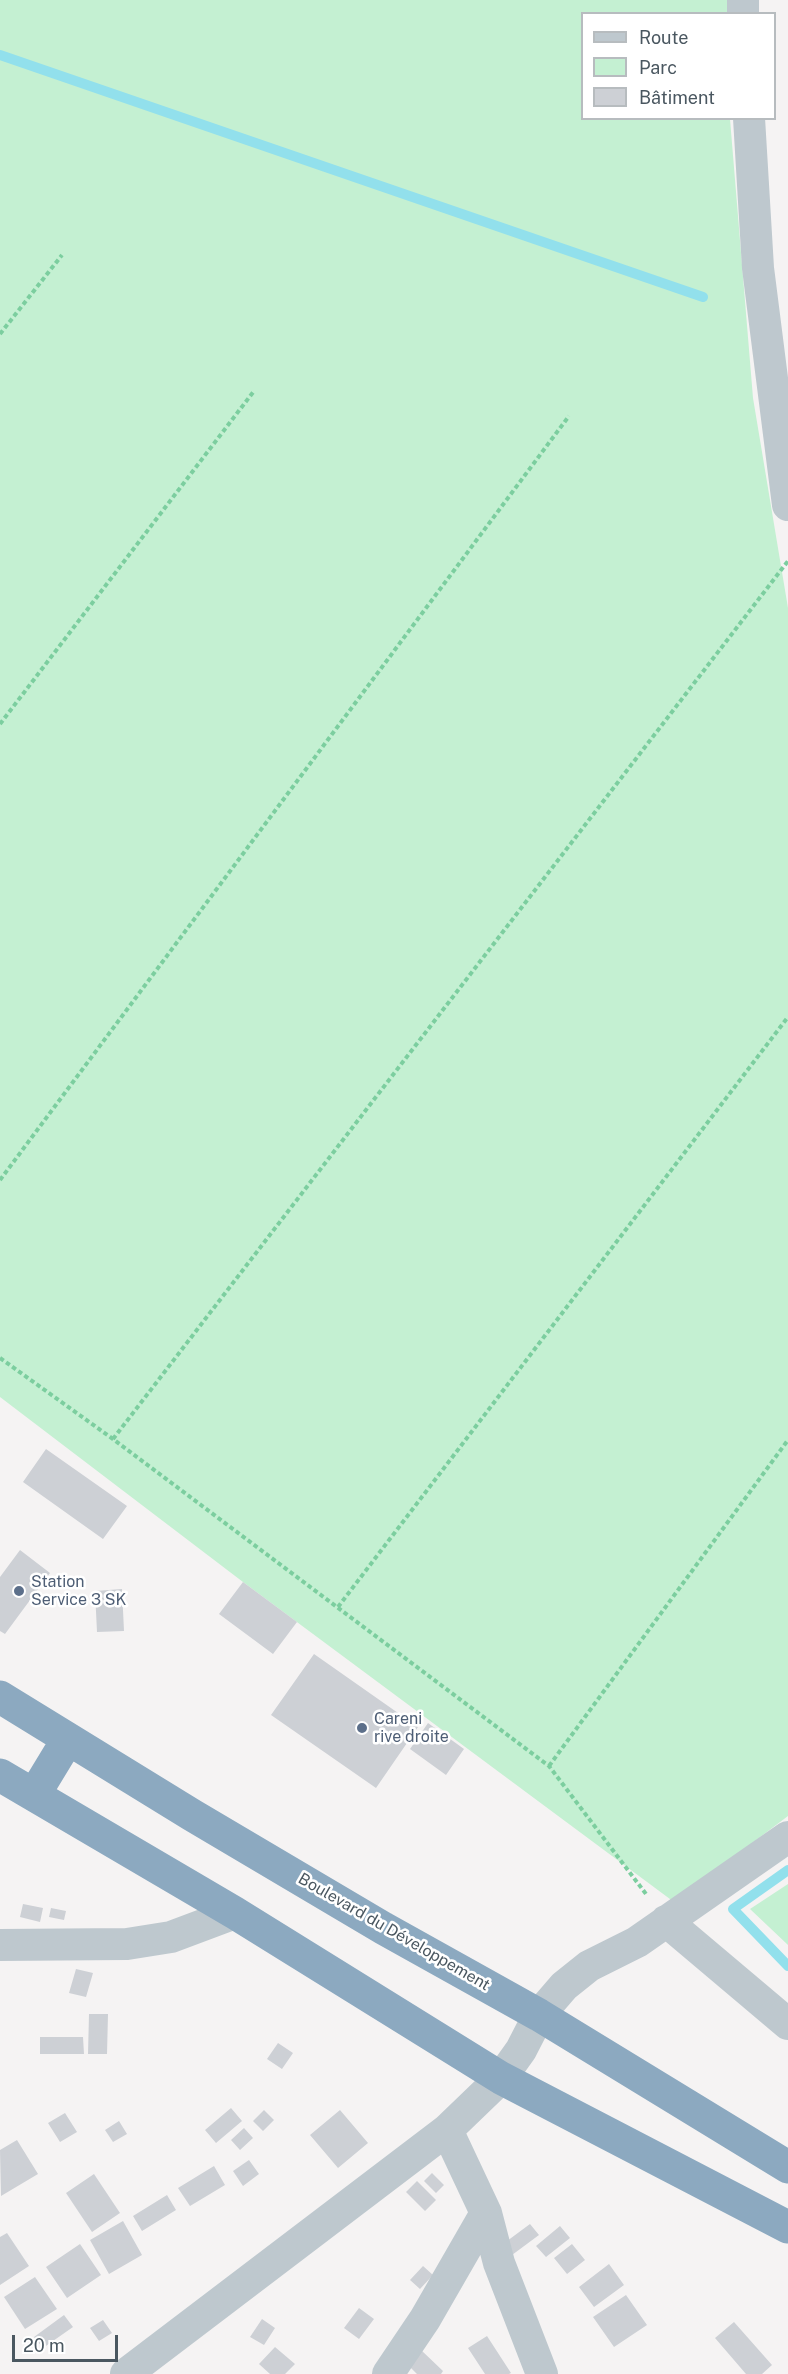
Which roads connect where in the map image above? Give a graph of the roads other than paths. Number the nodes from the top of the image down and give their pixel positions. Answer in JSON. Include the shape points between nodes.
{"nodes":[{"id":1,"x":749,"y":120,"type":"edge"},
{"id":2,"x":788,"y":505,"type":"edge"},
{"id":3,"x":0,"y":1697,"type":"edge"},
{"id":4,"x":68,"y":1739,"type":"junction"},
{"id":5,"x":0,"y":1775,"type":"edge"},
{"id":6,"x":33,"y":1795,"type":"junction"},
{"id":7,"x":788,"y":1837,"type":"edge"},
{"id":8,"x":235,"y":1913,"type":"junction"},
{"id":9,"x":666,"y":1921,"type":"junction"},
{"id":10,"x":0,"y":1946,"type":"edge"},
{"id":11,"x":539,"y":2015,"type":"junction"},
{"id":12,"x":788,"y":2024,"type":"edge"},
{"id":13,"x":501,"y":2078,"type":"junction"},
{"id":14,"x":447,"y":2130,"type":"junction"},
{"id":15,"x":788,"y":2167,"type":"edge"},
{"id":16,"x":486,"y":2214,"type":"junction"},
{"id":17,"x":788,"y":2227,"type":"edge"},
{"id":18,"x":126,"y":2374,"type":"edge"},
{"id":19,"x":388,"y":2374,"type":"edge"},
{"id":20,"x":542,"y":2374,"type":"edge"}],
"edges":[{"from":1,"to":2,"type":"street","via":[[758,268]]},
{"from":3,"to":4,"type":"highway","name":"Boulevard du Développement"},
{"from":4,"to":6,"type":"highway"},
{"from":4,"to":11,"type":"highway","name":"Boulevard du Développement","via":[[373,1922]]},
{"from":5,"to":6,"type":"highway"},
{"from":6,"to":8,"type":"highway"},
{"from":7,"to":9,"type":"street"},
{"from":8,"to":10,"type":"street","via":[[171,1937],[127,1944]]},
{"from":8,"to":13,"type":"highway"},
{"from":9,"to":11,"type":"street","via":[[637,1942],[589,1966],[564,1986]]},
{"from":9,"to":12,"type":"street"},
{"from":11,"to":13,"type":"street"},
{"from":11,"to":15,"type":"highway","name":"Boulevard du Développement"},
{"from":13,"to":14,"type":"street"},
{"from":13,"to":17,"type":"highway"},
{"from":14,"to":16,"type":"street"},
{"from":14,"to":18,"type":"street"},
{"from":16,"to":19,"type":"street"},
{"from":16,"to":20,"type":"street","via":[[499,2263]]}]}
